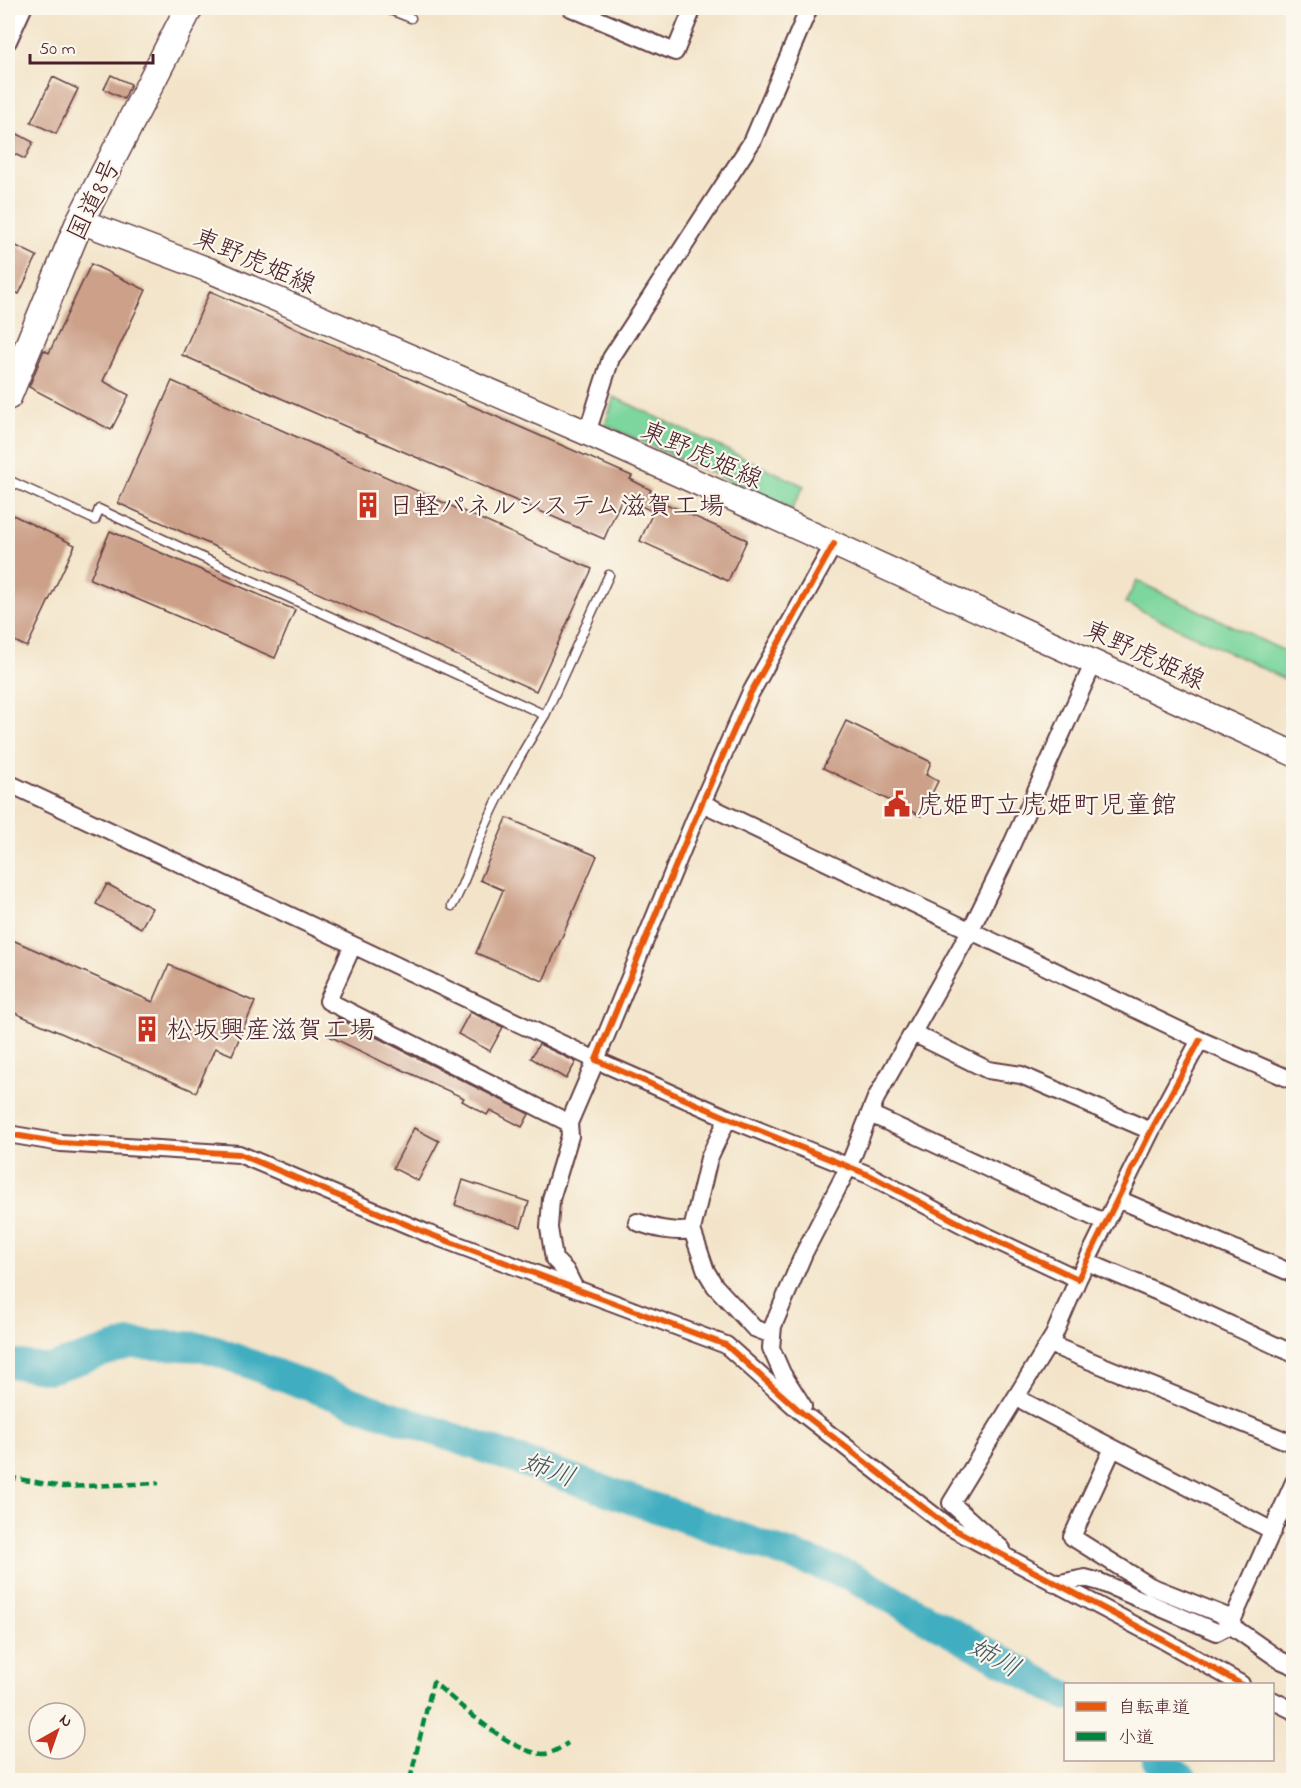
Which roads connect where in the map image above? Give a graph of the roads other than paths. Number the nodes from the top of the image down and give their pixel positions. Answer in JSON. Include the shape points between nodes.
{"nodes":[{"id":1,"x":23,"y":8,"type":"edge"},
{"id":2,"x":189,"y":8,"type":"edge"},
{"id":3,"x":385,"y":8,"type":"edge"},
{"id":4,"x":570,"y":8,"type":"edge"},
{"id":5,"x":693,"y":8,"type":"edge"},
{"id":6,"x":809,"y":8,"type":"edge"},
{"id":7,"x":411,"y":18,"type":"dead end"},
{"id":8,"x":8,"y":42,"type":"edge"},
{"id":9,"x":80,"y":221,"type":"junction"},
{"id":10,"x":8,"y":396,"type":"edge"},
{"id":11,"x":586,"y":433,"type":"junction"},
{"id":12,"x":8,"y":480,"type":"edge"},
{"id":13,"x":834,"y":544,"type":"junction"},
{"id":14,"x":609,"y":575,"type":"dead end"},
{"id":15,"x":1094,"y":662,"type":"junction"},
{"id":16,"x":545,"y":715,"type":"junction"},
{"id":17,"x":1293,"y":754,"type":"edge"},
{"id":18,"x":8,"y":783,"type":"edge"},
{"id":19,"x":702,"y":802,"type":"junction"},
{"id":20,"x":452,"y":906,"type":"dead end"},
{"id":21,"x":969,"y":931,"type":"junction"},
{"id":22,"x":352,"y":945,"type":"junction"},
{"id":23,"x":913,"y":1033,"type":"junction"},
{"id":24,"x":1200,"y":1040,"type":"junction"},
{"id":25,"x":596,"y":1060,"type":"junction"},
{"id":26,"x":1293,"y":1081,"type":"edge"},
{"id":27,"x":870,"y":1114,"type":"junction"},
{"id":28,"x":728,"y":1118,"type":"junction"},
{"id":29,"x":569,"y":1124,"type":"junction"},
{"id":30,"x":1151,"y":1131,"type":"junction"},
{"id":31,"x":8,"y":1134,"type":"edge"},
{"id":32,"x":848,"y":1168,"type":"junction"},
{"id":33,"x":1118,"y":1199,"type":"junction"},
{"id":34,"x":637,"y":1222,"type":"dead end"},
{"id":35,"x":1106,"y":1223,"type":"junction"},
{"id":36,"x":692,"y":1230,"type":"junction"},
{"id":37,"x":1087,"y":1262,"type":"junction"},
{"id":38,"x":1293,"y":1274,"type":"edge"},
{"id":39,"x":1078,"y":1279,"type":"junction"},
{"id":40,"x":574,"y":1287,"type":"junction"},
{"id":41,"x":772,"y":1335,"type":"junction"},
{"id":42,"x":1049,"y":1344,"type":"junction"},
{"id":43,"x":1293,"y":1354,"type":"edge"},
{"id":44,"x":1017,"y":1398,"type":"junction"},
{"id":45,"x":810,"y":1418,"type":"junction"},
{"id":46,"x":1293,"y":1443,"type":"edge"},
{"id":47,"x":1113,"y":1448,"type":"junction"},
{"id":48,"x":1292,"y":1492,"type":"edge"},
{"id":49,"x":1273,"y":1531,"type":"junction"},
{"id":50,"x":1015,"y":1562,"type":"junction"},
{"id":51,"x":1055,"y":1584,"type":"junction"},
{"id":52,"x":1231,"y":1622,"type":"junction"},
{"id":53,"x":1293,"y":1666,"type":"edge"},
{"id":54,"x":1239,"y":1683,"type":"edge"},
{"id":55,"x":1274,"y":1701,"type":"edge"},
{"id":56,"x":1293,"y":1711,"type":"edge"}],
"edges":[{"from":1,"to":8,"type":"street"},
{"from":2,"to":9,"type":"highway","name":"国道8号"},
{"from":3,"to":7,"type":"lane"},
{"from":4,"to":5,"type":"street","via":[[675,52]]},
{"from":6,"to":11,"type":"street","via":[[753,140],[611,358]]},
{"from":9,"to":10,"type":"highway","name":"国道8号"},
{"from":9,"to":11,"type":"main road","name":"東野虎姫線","via":[[209,270]]},
{"from":11,"to":13,"type":"main road","name":"東野虎姫線"},
{"from":12,"to":16,"type":"lane","via":[[95,520],[99,508]]},
{"from":13,"to":15,"type":"main road","name":"東野虎姫線"},
{"from":13,"to":19,"type":"street","via":[[750,694]]},
{"from":14,"to":16,"type":"lane"},
{"from":15,"to":17,"type":"main road","name":"東野虎姫線"},
{"from":15,"to":21,"type":"street"},
{"from":16,"to":20,"type":"lane","via":[[512,768]]},
{"from":18,"to":22,"type":"street"},
{"from":19,"to":21,"type":"street"},
{"from":19,"to":25,"type":"street"},
{"from":21,"to":23,"type":"street"},
{"from":21,"to":24,"type":"street"},
{"from":22,"to":25,"type":"street"},
{"from":22,"to":29,"type":"street","via":[[328,1001]]},
{"from":23,"to":27,"type":"street"},
{"from":23,"to":30,"type":"street","via":[[988,1070],[1021,1075]]},
{"from":24,"to":26,"type":"street"},
{"from":24,"to":30,"type":"street"},
{"from":25,"to":28,"type":"street"},
{"from":25,"to":29,"type":"street"},
{"from":27,"to":32,"type":"street"},
{"from":27,"to":35,"type":"street"},
{"from":28,"to":32,"type":"street"},
{"from":28,"to":36,"type":"street","via":[[709,1158]]},
{"from":29,"to":40,"type":"street","via":[[570,1136],[551,1200],[549,1228],[554,1259]]},
{"from":30,"to":33,"type":"street"},
{"from":31,"to":40,"type":"street","via":[[61,1143],[239,1154],[429,1234]]},
{"from":32,"to":39,"type":"street"},
{"from":32,"to":41,"type":"street","via":[[804,1253]]},
{"from":33,"to":35,"type":"street"},
{"from":33,"to":38,"type":"street"},
{"from":34,"to":36,"type":"street","via":[[677,1233]]},
{"from":35,"to":37,"type":"street"},
{"from":36,"to":41,"type":"street","via":[[715,1286],[754,1328]]},
{"from":37,"to":39,"type":"street"},
{"from":37,"to":43,"type":"street"},
{"from":39,"to":42,"type":"street"},
{"from":40,"to":45,"type":"street","via":[[726,1345]]},
{"from":41,"to":45,"type":"street","via":[[771,1348],[782,1373]]},
{"from":42,"to":44,"type":"street"},
{"from":42,"to":46,"type":"street"},
{"from":44,"to":47,"type":"street"},
{"from":44,"to":50,"type":"street","via":[[951,1503]]},
{"from":45,"to":50,"type":"street","via":[[946,1525]]},
{"from":47,"to":49,"type":"street"},
{"from":47,"to":52,"type":"street","via":[[1072,1538],[1150,1586]]},
{"from":48,"to":49,"type":"street"},
{"from":49,"to":52,"type":"street"},
{"from":50,"to":51,"type":"street"},
{"from":51,"to":52,"type":"street","via":[[1085,1578],[1216,1632]]},
{"from":51,"to":54,"type":"street"},
{"from":52,"to":53,"type":"street"},
{"from":55,"to":56,"type":"street"}]}
